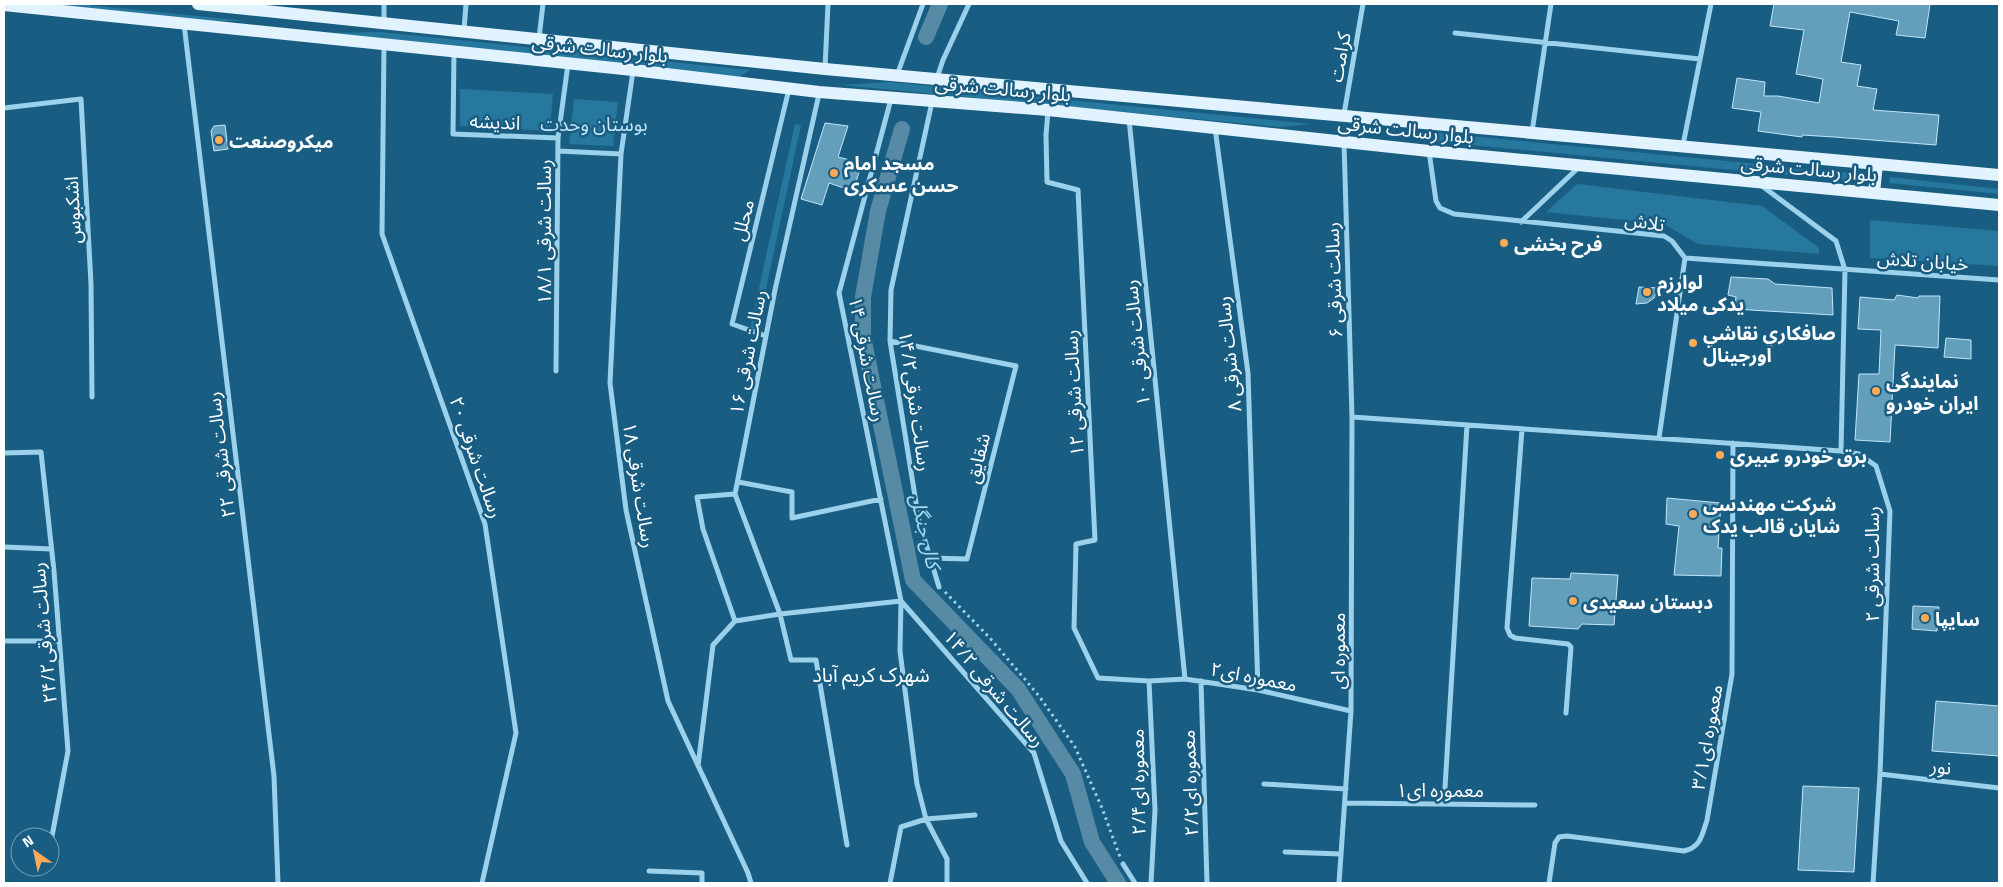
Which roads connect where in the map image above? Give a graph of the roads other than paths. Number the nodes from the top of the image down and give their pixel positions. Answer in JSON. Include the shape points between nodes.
{"nodes":[{"id":1,"x":198,"y":4,"type":"edge"},
{"id":2,"x":384,"y":4,"type":"edge"},
{"id":3,"x":466,"y":4,"type":"edge"},
{"id":4,"x":543,"y":4,"type":"edge"},
{"id":5,"x":828,"y":4,"type":"edge"},
{"id":6,"x":924,"y":4,"type":"edge"},
{"id":7,"x":969,"y":4,"type":"edge"},
{"id":8,"x":1363,"y":4,"type":"edge"},
{"id":9,"x":1551,"y":4,"type":"edge"},
{"id":10,"x":1711,"y":4,"type":"edge"},
{"id":11,"x":4,"y":5,"type":"edge"},
{"id":12,"x":306,"y":15,"type":"junction"},
{"id":13,"x":384,"y":23,"type":"junction"},
{"id":14,"x":184,"y":24,"type":"junction"},
{"id":15,"x":464,"y":31,"type":"junction"},
{"id":16,"x":1455,"y":34,"type":"dead end"},
{"id":17,"x":303,"y":36,"type":"junction"},
{"id":18,"x":539,"y":39,"type":"junction"},
{"id":19,"x":1545,"y":43,"type":"junction"},
{"id":20,"x":384,"y":44,"type":"junction"},
{"id":21,"x":454,"y":52,"type":"junction"},
{"id":22,"x":1700,"y":59,"type":"junction"},
{"id":23,"x":568,"y":64,"type":"junction"},
{"id":24,"x":825,"y":69,"type":"junction"},
{"id":25,"x":633,"y":70,"type":"junction"},
{"id":26,"x":897,"y":75,"type":"junction"},
{"id":27,"x":937,"y":78,"type":"junction"},
{"id":28,"x":790,"y":88,"type":"junction"},
{"id":29,"x":1050,"y":89,"type":"junction"},
{"id":30,"x":819,"y":92,"type":"junction"},
{"id":31,"x":892,"y":97,"type":"junction"},
{"id":32,"x":932,"y":100,"type":"junction"},
{"id":33,"x":4,"y":108,"type":"edge"},
{"id":34,"x":1048,"y":110,"type":"junction"},
{"id":35,"x":1344,"y":115,"type":"junction"},
{"id":36,"x":1129,"y":118,"type":"junction"},
{"id":37,"x":1215,"y":128,"type":"junction"},
{"id":38,"x":1532,"y":132,"type":"junction"},
{"id":39,"x":558,"y":138,"type":"junction"},
{"id":40,"x":1344,"y":141,"type":"junction"},
{"id":41,"x":1683,"y":146,"type":"junction"},
{"id":42,"x":558,"y":151,"type":"junction"},
{"id":43,"x":1429,"y":151,"type":"junction"},
{"id":44,"x":621,"y":154,"type":"junction"},
{"id":45,"x":1877,"y":164,"type":"junction"},
{"id":46,"x":1581,"y":166,"type":"junction"},
{"id":47,"x":1999,"y":175,"type":"edge"},
{"id":48,"x":1757,"y":182,"type":"junction"},
{"id":49,"x":1874,"y":193,"type":"junction"},
{"id":50,"x":1999,"y":205,"type":"edge"},
{"id":51,"x":1522,"y":222,"type":"junction"},
{"id":52,"x":1685,"y":258,"type":"junction"},
{"id":53,"x":1845,"y":270,"type":"junction"},
{"id":54,"x":1999,"y":280,"type":"edge"},
{"id":55,"x":766,"y":336,"type":"junction"},
{"id":56,"x":890,"y":341,"type":"junction"},
{"id":57,"x":556,"y":371,"type":"dead end"},
{"id":58,"x":92,"y":396,"type":"dead end"},
{"id":59,"x":1352,"y":418,"type":"junction"},
{"id":60,"x":1467,"y":425,"type":"junction"},
{"id":61,"x":1522,"y":429,"type":"junction"},
{"id":62,"x":1659,"y":438,"type":"junction"},
{"id":63,"x":1733,"y":443,"type":"junction"},
{"id":64,"x":1841,"y":450,"type":"junction"},
{"id":65,"x":4,"y":453,"type":"edge"},
{"id":66,"x":738,"y":482,"type":"junction"},
{"id":67,"x":735,"y":494,"type":"junction"},
{"id":68,"x":881,"y":499,"type":"junction"},
{"id":69,"x":4,"y":547,"type":"edge"},
{"id":70,"x":51,"y":549,"type":"junction"},
{"id":71,"x":930,"y":558,"type":"junction"},
{"id":72,"x":939,"y":587,"type":"road end"},
{"id":73,"x":901,"y":601,"type":"junction"},
{"id":74,"x":780,"y":614,"type":"junction"},
{"id":75,"x":735,"y":621,"type":"junction"},
{"id":76,"x":59,"y":641,"type":"junction"},
{"id":77,"x":4,"y":642,"type":"edge"},
{"id":78,"x":1098,"y":678,"type":"joint"},
{"id":79,"x":1185,"y":679,"type":"junction"},
{"id":80,"x":1149,"y":681,"type":"junction"},
{"id":81,"x":1201,"y":681,"type":"junction"},
{"id":82,"x":1258,"y":690,"type":"junction"},
{"id":83,"x":1351,"y":711,"type":"junction"},
{"id":84,"x":1566,"y":713,"type":"dead end"},
{"id":85,"x":698,"y":766,"type":"junction"},
{"id":86,"x":1880,"y":774,"type":"junction"},
{"id":87,"x":1264,"y":784,"type":"dead end"},
{"id":88,"x":1999,"y":788,"type":"edge"},
{"id":89,"x":1346,"y":789,"type":"junction"},
{"id":90,"x":1345,"y":803,"type":"junction"},
{"id":91,"x":1444,"y":804,"type":"junction"},
{"id":92,"x":1535,"y":804,"type":"dead end"},
{"id":93,"x":975,"y":815,"type":"dead end"},
{"id":94,"x":926,"y":818,"type":"junction"},
{"id":95,"x":54,"y":827,"type":"edge"},
{"id":96,"x":847,"y":845,"type":"dead end"},
{"id":97,"x":1286,"y":852,"type":"dead end"},
{"id":98,"x":1341,"y":854,"type":"junction"},
{"id":99,"x":1123,"y":864,"type":"road end"},
{"id":100,"x":649,"y":871,"type":"dead end"},
{"id":101,"x":278,"y":883,"type":"edge"},
{"id":102,"x":482,"y":883,"type":"edge"},
{"id":103,"x":702,"y":883,"type":"edge"},
{"id":104,"x":751,"y":883,"type":"edge"},
{"id":105,"x":890,"y":883,"type":"edge"},
{"id":106,"x":947,"y":883,"type":"edge"},
{"id":107,"x":1087,"y":883,"type":"edge"},
{"id":108,"x":1135,"y":883,"type":"edge"},
{"id":109,"x":1151,"y":883,"type":"edge"},
{"id":110,"x":1207,"y":883,"type":"edge"},
{"id":111,"x":1339,"y":883,"type":"edge"},
{"id":112,"x":1344,"y":883,"type":"edge"},
{"id":113,"x":1549,"y":883,"type":"edge"},
{"id":114,"x":1873,"y":883,"type":"edge"}],
"edges":[{"from":1,"to":12,"type":"main road","name":"بلوار رسالت شرقی"},
{"from":2,"to":13,"type":"street"},
{"from":3,"to":15,"type":"street"},
{"from":4,"to":18,"type":"street"},
{"from":5,"to":24,"type":"street"},
{"from":6,"to":26,"type":"street"},
{"from":7,"to":27,"type":"street"},
{"from":8,"to":35,"type":"street","name":"کرامت"},
{"from":9,"to":19,"type":"street"},
{"from":10,"to":22,"type":"street"},
{"from":11,"to":14,"type":"main road","name":"بلوار رسالت شرقی"},
{"from":12,"to":13,"type":"main road","name":"بلوار رسالت شرقی"},
{"from":12,"to":17,"type":"main road"},
{"from":13,"to":15,"type":"main road","name":"بلوار رسالت شرقی"},
{"from":14,"to":17,"type":"main road","name":"بلوار رسالت شرقی"},
{"from":14,"to":101,"type":"street","name":"رسالت شرقی ۲۲","via":[[274,776]]},
{"from":15,"to":18,"type":"main road","name":"بلوار رسالت شرقی"},
{"from":16,"to":19,"type":"street"},
{"from":17,"to":20,"type":"main road","name":"بلوار رسالت شرقی"},
{"from":18,"to":24,"type":"main road","name":"بلوار رسالت شرقی"},
{"from":19,"to":22,"type":"street"},
{"from":19,"to":38,"type":"street"},
{"from":20,"to":21,"type":"main road","name":"بلوار رسالت شرقی"},
{"from":20,"to":102,"type":"street","name":"رسالت شرقی ۲۰","via":[[382,234],[485,524],[516,733]]},
{"from":21,"to":23,"type":"main road","name":"بلوار رسالت شرقی"},
{"from":21,"to":39,"type":"street","name":"اندیشه","via":[[453,134]]},
{"from":22,"to":41,"type":"street"},
{"from":23,"to":25,"type":"main road","name":"بلوار رسالت شرقی"},
{"from":23,"to":39,"type":"street","name":"رسالت شرقی ۱۸/۱"},
{"from":24,"to":26,"type":"main road","name":"بلوار رسالت شرقی"},
{"from":25,"to":28,"type":"main road","name":"بلوار رسالت شرقی"},
{"from":25,"to":44,"type":"street","name":"رسالت شرقی ۱۸"},
{"from":26,"to":27,"type":"main road","name":"بلوار رسالت شرقی"},
{"from":27,"to":29,"type":"main road","name":"بلوار رسالت شرقی"},
{"from":28,"to":30,"type":"main road","name":"بلوار رسالت شرقی"},
{"from":28,"to":55,"type":"street","name":"محلل","via":[[732,324]]},
{"from":29,"to":34,"type":"main road"},
{"from":29,"to":35,"type":"main road","name":"بلوار رسالت شرقی"},
{"from":30,"to":31,"type":"main road","name":"بلوار رسالت شرقی"},
{"from":30,"to":55,"type":"street","name":"رسالت شرقی ۱۶"},
{"from":31,"to":32,"type":"main road","name":"بلوار رسالت شرقی"},
{"from":31,"to":68,"type":"street","name":"رسالت شرقی ۱۴","via":[[839,293]]},
{"from":32,"to":34,"type":"main road","name":"بلوار رسالت شرقی"},
{"from":32,"to":56,"type":"street","name":"رسالت شرقی۱۴/۲","via":[[892,290]]},
{"from":33,"to":58,"type":"street","name":"اشکبوس","via":[[81,99],[91,284]]},
{"from":34,"to":36,"type":"main road","name":"بلوار رسالت شرقی"},
{"from":34,"to":78,"type":"street","name":"رسالت شرقی ۱۲","via":[[1047,182],[1078,190],[1095,540],[1076,544],[1074,628]]},
{"from":35,"to":38,"type":"main road","name":"بلوار رسالت شرقی"},
{"from":36,"to":37,"type":"main road","name":"بلوار رسالت شرقی"},
{"from":36,"to":79,"type":"street","name":"رسالت شرقی ۱۰"},
{"from":37,"to":40,"type":"main road","name":"بلوار رسالت شرقی"},
{"from":37,"to":82,"type":"street","name":"رسالت شرقی ۸","via":[[1248,373]]},
{"from":38,"to":41,"type":"main road","name":"بلوار رسالت شرقی"},
{"from":39,"to":42,"type":"street","name":"رسالت شرقی ۱۸/۱"},
{"from":40,"to":43,"type":"main road","name":"بلوار رسالت شرقی"},
{"from":40,"to":59,"type":"street","name":"رسالت شرقی ۶"},
{"from":41,"to":45,"type":"main road","name":"بلوار رسالت شرقی"},
{"from":42,"to":44,"type":"street"},
{"from":42,"to":57,"type":"street","name":"رسالت شرقی ۱۸/۱"},
{"from":43,"to":46,"type":"main road","name":"بلوار رسالت شرقی"},
{"from":43,"to":51,"type":"street","name":"تلاش","via":[[1433,194],[1440,208],[1454,214]]},
{"from":44,"to":85,"type":"street","name":"رسالت شرقی ۱۸","via":[[610,383],[622,481],[668,701]]},
{"from":45,"to":47,"type":"main road","name":"بلوار رسالت شرقی"},
{"from":45,"to":49,"type":"main road"},
{"from":46,"to":48,"type":"main road","name":"بلوار رسالت شرقی"},
{"from":46,"to":51,"type":"street"},
{"from":48,"to":49,"type":"main road","name":"بلوار رسالت شرقی"},
{"from":48,"to":53,"type":"street","via":[[1836,241]]},
{"from":49,"to":50,"type":"main road","name":"بلوار رسالت شرقی"},
{"from":51,"to":52,"type":"street","name":"تلاش","via":[[1664,236],[1672,240]]},
{"from":52,"to":53,"type":"street"},
{"from":52,"to":62,"type":"street"},
{"from":53,"to":54,"type":"street","name":"خیابان تلاش"},
{"from":53,"to":64,"type":"street"},
{"from":55,"to":66,"type":"street","name":"رسالت شرقی ۱۶"},
{"from":56,"to":71,"type":"street","name":"رسالت شرقی۱۴/۲","via":[[919,521]]},
{"from":56,"to":71,"type":"street","name":"شقایق","via":[[1016,366],[967,559]]},
{"from":59,"to":60,"type":"street","name":"رسالت شرقی ۲"},
{"from":59,"to":83,"type":"street","name":"معموره ای"},
{"from":60,"to":61,"type":"street","name":"رسالت شرقی ۲"},
{"from":60,"to":91,"type":"street"},
{"from":61,"to":62,"type":"street","name":"رسالت شرقی ۲"},
{"from":61,"to":84,"type":"street","via":[[1507,628],[1515,638],[1571,647]]},
{"from":62,"to":63,"type":"street","name":"رسالت شرقی ۲"},
{"from":63,"to":64,"type":"street","name":"رسالت شرقی ۲"},
{"from":63,"to":113,"type":"street","name":"معموره ای۳/۱","via":[[1732,674],[1707,820],[1700,842],[1684,851],[1567,836],[1558,838]]},
{"from":64,"to":86,"type":"street","name":"رسالت شرقی ۲","via":[[1859,454],[1876,466],[1890,511]]},
{"from":65,"to":70,"type":"street","name":"رسالت شرقی۲۴/۲","via":[[41,452]]},
{"from":66,"to":67,"type":"street","name":"رسالت شرقی ۱۶"},
{"from":66,"to":68,"type":"street","via":[[792,492],[792,518]]},
{"from":67,"to":74,"type":"street"},
{"from":67,"to":75,"type":"street","via":[[697,497],[703,529]]},
{"from":68,"to":73,"type":"street","name":"رسالت شرقی ۱۴"},
{"from":69,"to":70,"type":"street"},
{"from":70,"to":76,"type":"street","name":"رسالت شرقی۲۴/۲"},
{"from":71,"to":72,"type":"street","name":"رسالت شرقی۱۴/۲"},
{"from":73,"to":74,"type":"street"},
{"from":73,"to":94,"type":"street","name":"رسالت شرقی ۱۴","via":[[900,651],[917,784]]},
{"from":73,"to":107,"type":"street","name":"رسالت شرقی ۱۴/۲","via":[[1034,753],[1061,841]]},
{"from":74,"to":75,"type":"street"},
{"from":74,"to":96,"type":"street","via":[[790,660],[816,660]]},
{"from":75,"to":85,"type":"street","via":[[713,645]]},
{"from":76,"to":77,"type":"street"},
{"from":76,"to":95,"type":"street","name":"رسالت شرقی۲۴/۲","via":[[68,751]]},
{"from":78,"to":80,"type":"street","name":"معموره ای۲"},
{"from":79,"to":80,"type":"street","name":"معموره ای۲"},
{"from":79,"to":81,"type":"street","name":"معموره ای۲"},
{"from":80,"to":109,"type":"street","name":"معموره ای۲/۴","via":[[1155,810]]},
{"from":81,"to":82,"type":"street","name":"معموره ای۲"},
{"from":81,"to":110,"type":"street","name":"معموره ای۲/۲"},
{"from":82,"to":83,"type":"street","name":"معموره ای۲"},
{"from":83,"to":89,"type":"street","name":"معموره ای"},
{"from":85,"to":104,"type":"street","name":"رسالت شرقی ۱۸"},
{"from":86,"to":88,"type":"street","name":"نور"},
{"from":86,"to":114,"type":"street","name":"رسالت شرقی ۲"},
{"from":87,"to":89,"type":"street"},
{"from":89,"to":90,"type":"street","name":"معموره ای"},
{"from":90,"to":91,"type":"street","name":"معموره ای۱"},
{"from":90,"to":98,"type":"street","name":"معموره ای"},
{"from":91,"to":92,"type":"street","name":"معموره ای۱"},
{"from":93,"to":94,"type":"street"},
{"from":94,"to":105,"type":"street","via":[[901,827]]},
{"from":94,"to":106,"type":"street","name":"رسالت شرقی ۱۴","via":[[947,859]]},
{"from":97,"to":98,"type":"street"},
{"from":98,"to":111,"type":"street","name":"معموره ای"},
{"from":99,"to":108,"type":"street"},
{"from":100,"to":103,"type":"street","via":[[702,873]]},
{"from":111,"to":112,"type":"street"}]}
